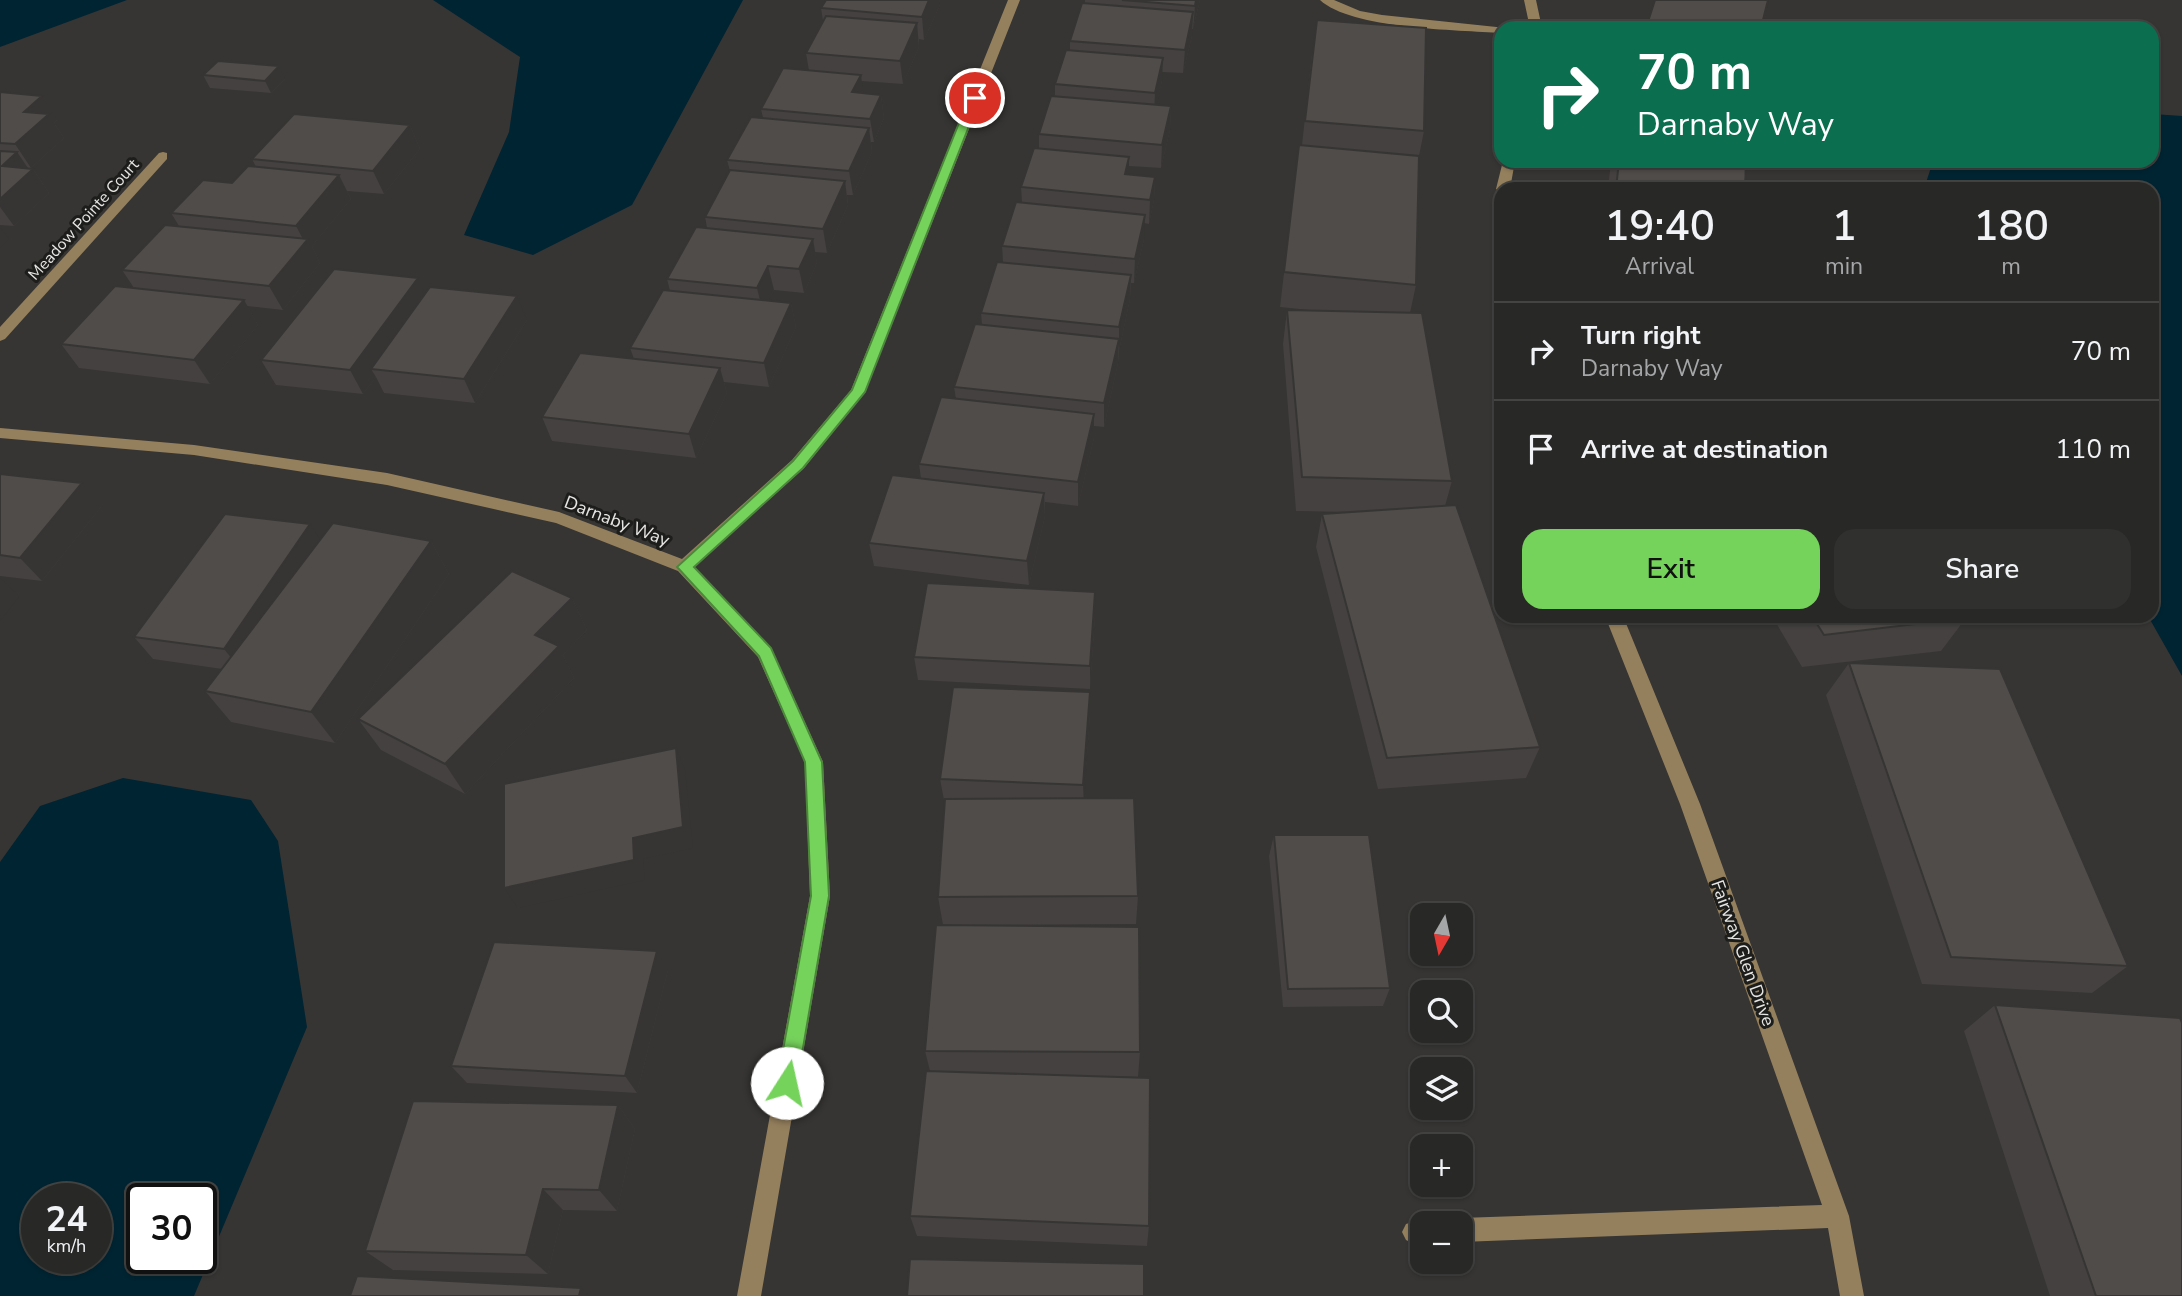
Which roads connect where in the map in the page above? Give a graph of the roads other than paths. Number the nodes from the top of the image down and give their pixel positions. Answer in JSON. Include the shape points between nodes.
{"nodes":[{"id":1,"x":1014,"y":0,"type":"edge"},
{"id":2,"x":1326,"y":0,"type":"edge"},
{"id":3,"x":1530,"y":0,"type":"edge"},
{"id":4,"x":1534,"y":21,"type":"edge"},
{"id":5,"x":1494,"y":29,"type":"edge"},
{"id":6,"x":163,"y":156,"type":"dead end"},
{"id":7,"x":0,"y":336,"type":"edge"},
{"id":8,"x":0,"y":433,"type":"edge"},
{"id":9,"x":684,"y":567,"type":"junction"},
{"id":10,"x":1617,"y":623,"type":"edge"},
{"id":11,"x":1837,"y":1216,"type":"junction"},
{"id":12,"x":1473,"y":1230,"type":"edge"},
{"id":13,"x":749,"y":1296,"type":"edge"},
{"id":14,"x":1852,"y":1296,"type":"edge"}],
"edges":[{"from":1,"to":9,"type":"street","name":"Darnaby Way","via":[[858,392],[798,464]]},
{"from":2,"to":5,"type":"street","via":[[1367,16]]},
{"from":3,"to":4,"type":"street"},
{"from":6,"to":7,"type":"street","name":"Meadow Pointe Court"},
{"from":8,"to":9,"type":"street","name":"Darnaby Way","via":[[194,450],[387,479],[559,518]]},
{"from":9,"to":13,"type":"street","via":[[765,653],[814,762],[820,896]]},
{"from":10,"to":11,"type":"street","name":"Fairway Glen Drive","via":[[1690,804]]},
{"from":11,"to":12,"type":"street"},
{"from":11,"to":14,"type":"street","name":"Fairway Glen Drive"}]}
